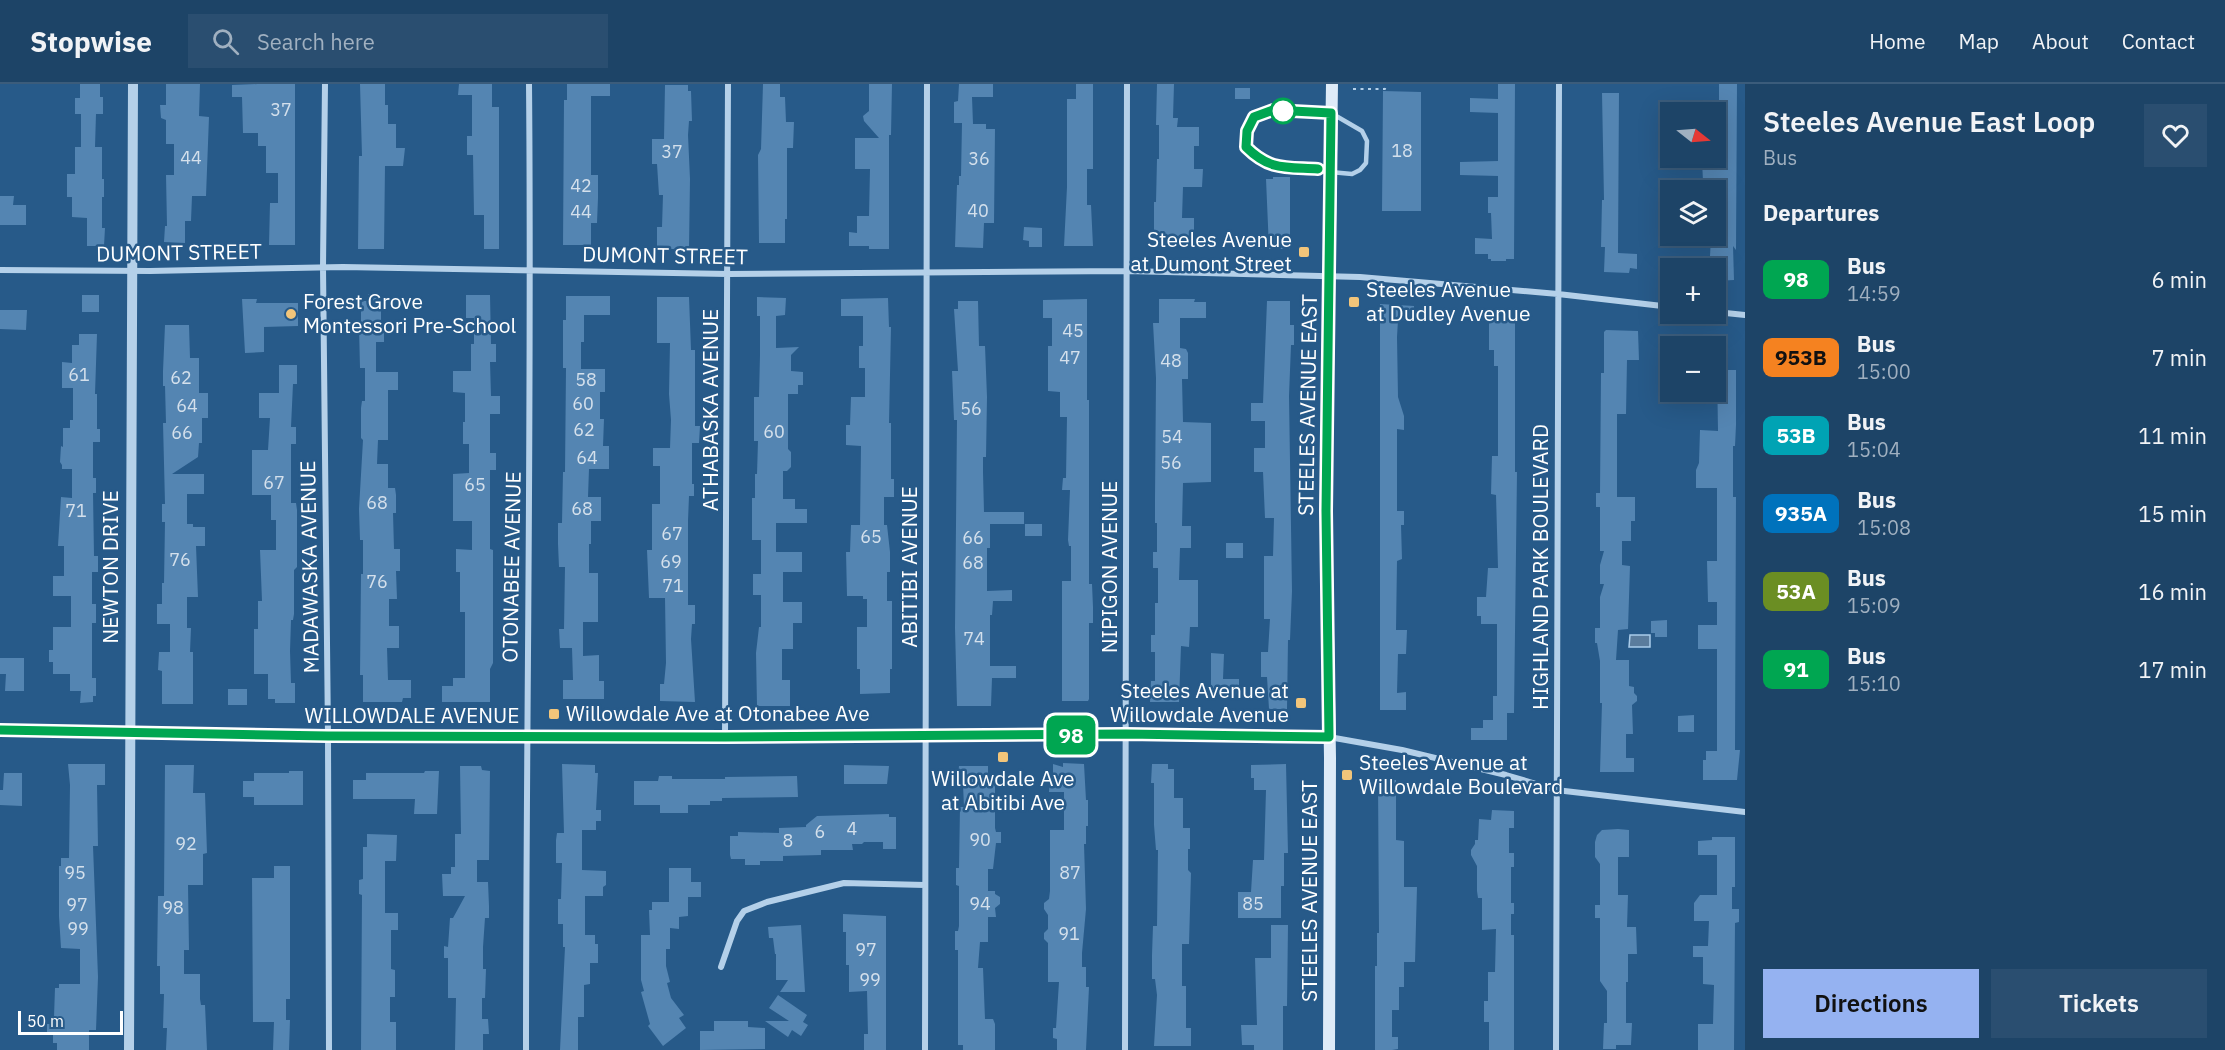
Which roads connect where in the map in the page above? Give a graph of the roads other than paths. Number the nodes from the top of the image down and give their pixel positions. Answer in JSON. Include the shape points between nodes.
{"nodes":[{"id":1,"x":133,"y":84,"type":"edge"},
{"id":2,"x":325,"y":84,"type":"edge"},
{"id":3,"x":529,"y":84,"type":"edge"},
{"id":4,"x":728,"y":84,"type":"edge"},
{"id":5,"x":927,"y":84,"type":"edge"},
{"id":6,"x":1127,"y":84,"type":"edge"},
{"id":7,"x":1332,"y":84,"type":"edge"},
{"id":8,"x":1559,"y":84,"type":"edge"},
{"id":9,"x":1331,"y":113,"type":"junction"},
{"id":10,"x":1331,"y":170,"type":"junction"},
{"id":11,"x":323,"y":267,"type":"junction"},
{"id":12,"x":0,"y":270,"type":"edge"},
{"id":13,"x":132,"y":271,"type":"junction"},
{"id":14,"x":531,"y":271,"type":"junction"},
{"id":15,"x":1128,"y":271,"type":"junction"},
{"id":16,"x":928,"y":273,"type":"junction"},
{"id":17,"x":728,"y":274,"type":"junction"},
{"id":18,"x":1330,"y":276,"type":"junction"},
{"id":19,"x":1558,"y":294,"type":"junction"},
{"id":20,"x":1660,"y":306,"type":"edge"},
{"id":21,"x":1726,"y":313,"type":"edge"},
{"id":22,"x":1745,"y":315,"type":"edge"},
{"id":23,"x":0,"y":730,"type":"edge"},
{"id":24,"x":130,"y":734,"type":"junction"},
{"id":25,"x":1126,"y":734,"type":"junction"},
{"id":26,"x":328,"y":736,"type":"junction"},
{"id":27,"x":526,"y":736,"type":"junction"},
{"id":28,"x":926,"y":736,"type":"junction"},
{"id":29,"x":725,"y":737,"type":"junction"},
{"id":30,"x":1329,"y":737,"type":"junction"},
{"id":31,"x":1557,"y":790,"type":"junction"},
{"id":32,"x":1745,"y":813,"type":"edge"},
{"id":33,"x":925,"y":885,"type":"junction"},
{"id":34,"x":721,"y":967,"type":"dead end"},
{"id":35,"x":129,"y":1050,"type":"edge"},
{"id":36,"x":329,"y":1050,"type":"edge"},
{"id":37,"x":526,"y":1050,"type":"edge"},
{"id":38,"x":925,"y":1050,"type":"edge"},
{"id":39,"x":1125,"y":1050,"type":"edge"},
{"id":40,"x":1329,"y":1050,"type":"edge"},
{"id":41,"x":1556,"y":1050,"type":"edge"}],
"edges":[{"from":1,"to":13,"type":"street","name":"NEWTON DRIVE"},
{"from":2,"to":11,"type":"street","name":"MADAWASKA AVENUE"},
{"from":3,"to":14,"type":"street","name":"OTONABEE AVENUE"},
{"from":4,"to":17,"type":"street","name":"ATHABASKA AVENUE"},
{"from":5,"to":16,"type":"street","name":"ABITIBI AVENUE"},
{"from":6,"to":15,"type":"street","name":"NIPIGON AVENUE"},
{"from":7,"to":9,"type":"main road","name":"STEELES AVENUE EAST"},
{"from":8,"to":19,"type":"street","name":"HIGHLAND PARK BOULEVARD"},
{"from":9,"to":10,"type":"main road","name":"STEELES AVENUE EAST"},
{"from":9,"to":10,"type":"lane","via":[[1362,131],[1367,141],[1366,163],[1360,170],[1352,174]]},
{"from":9,"to":10,"type":"lane","via":[[1273,110],[1254,117],[1247,131],[1246,147],[1259,160],[1276,166]]},
{"from":10,"to":18,"type":"main road","name":"STEELES AVENUE EAST"},
{"from":11,"to":13,"type":"street","name":"DUMONT STREET"},
{"from":11,"to":14,"type":"street","name":"DUMONT STREET"},
{"from":11,"to":26,"type":"street","name":"MADAWASKA AVENUE"},
{"from":12,"to":13,"type":"street","name":"DUMONT STREET"},
{"from":13,"to":24,"type":"street","name":"NEWTON DRIVE"},
{"from":14,"to":17,"type":"street","name":"DUMONT STREET"},
{"from":14,"to":27,"type":"street","name":"OTONABEE AVENUE"},
{"from":15,"to":16,"type":"street","name":"DUMONT STREET"},
{"from":15,"to":18,"type":"street","name":"DUMONT STREET"},
{"from":15,"to":25,"type":"street","name":"NIPIGON AVENUE"},
{"from":16,"to":17,"type":"street","name":"DUMONT STREET"},
{"from":16,"to":28,"type":"street","name":"ABITIBI AVENUE"},
{"from":17,"to":29,"type":"street","name":"ATHABASKA AVENUE"},
{"from":18,"to":19,"type":"street","name":"DUMONT STREET"},
{"from":18,"to":30,"type":"main road","name":"STEELES AVENUE EAST","via":[[1326,511]]},
{"from":19,"to":20,"type":"street","name":"DUMONT STREET"},
{"from":19,"to":31,"type":"street","name":"HIGHLAND PARK BOULEVARD"},
{"from":21,"to":22,"type":"street"},
{"from":23,"to":24,"type":"street","name":"WILLOWDALE AVENUE"},
{"from":24,"to":26,"type":"street","name":"WILLOWDALE AVENUE"},
{"from":24,"to":35,"type":"street","name":"NEWTON DRIVE"},
{"from":25,"to":28,"type":"street","name":"WILLOWDALE AVENUE"},
{"from":25,"to":30,"type":"street","name":"WILLOWDALE AVENUE"},
{"from":25,"to":39,"type":"street","name":"NIPIGON AVENUE"},
{"from":26,"to":27,"type":"street","name":"WILLOWDALE AVENUE"},
{"from":26,"to":36,"type":"street","name":"MADAWASKA AVENUE"},
{"from":27,"to":29,"type":"street","name":"WILLOWDALE AVENUE"},
{"from":27,"to":37,"type":"street","name":"OTONABEE AVENUE"},
{"from":28,"to":29,"type":"street","name":"WILLOWDALE AVENUE"},
{"from":28,"to":33,"type":"street","name":"ABITIBI AVENUE"},
{"from":30,"to":31,"type":"street","via":[[1413,753]]},
{"from":30,"to":40,"type":"main road","name":"STEELES AVENUE EAST"},
{"from":31,"to":32,"type":"street"},
{"from":31,"to":41,"type":"street","name":"HIGHLAND PARK BOULEVARD"},
{"from":33,"to":34,"type":"street","via":[[844,884],[744,911]]},
{"from":33,"to":38,"type":"street","name":"ABITIBI AVENUE"}]}
